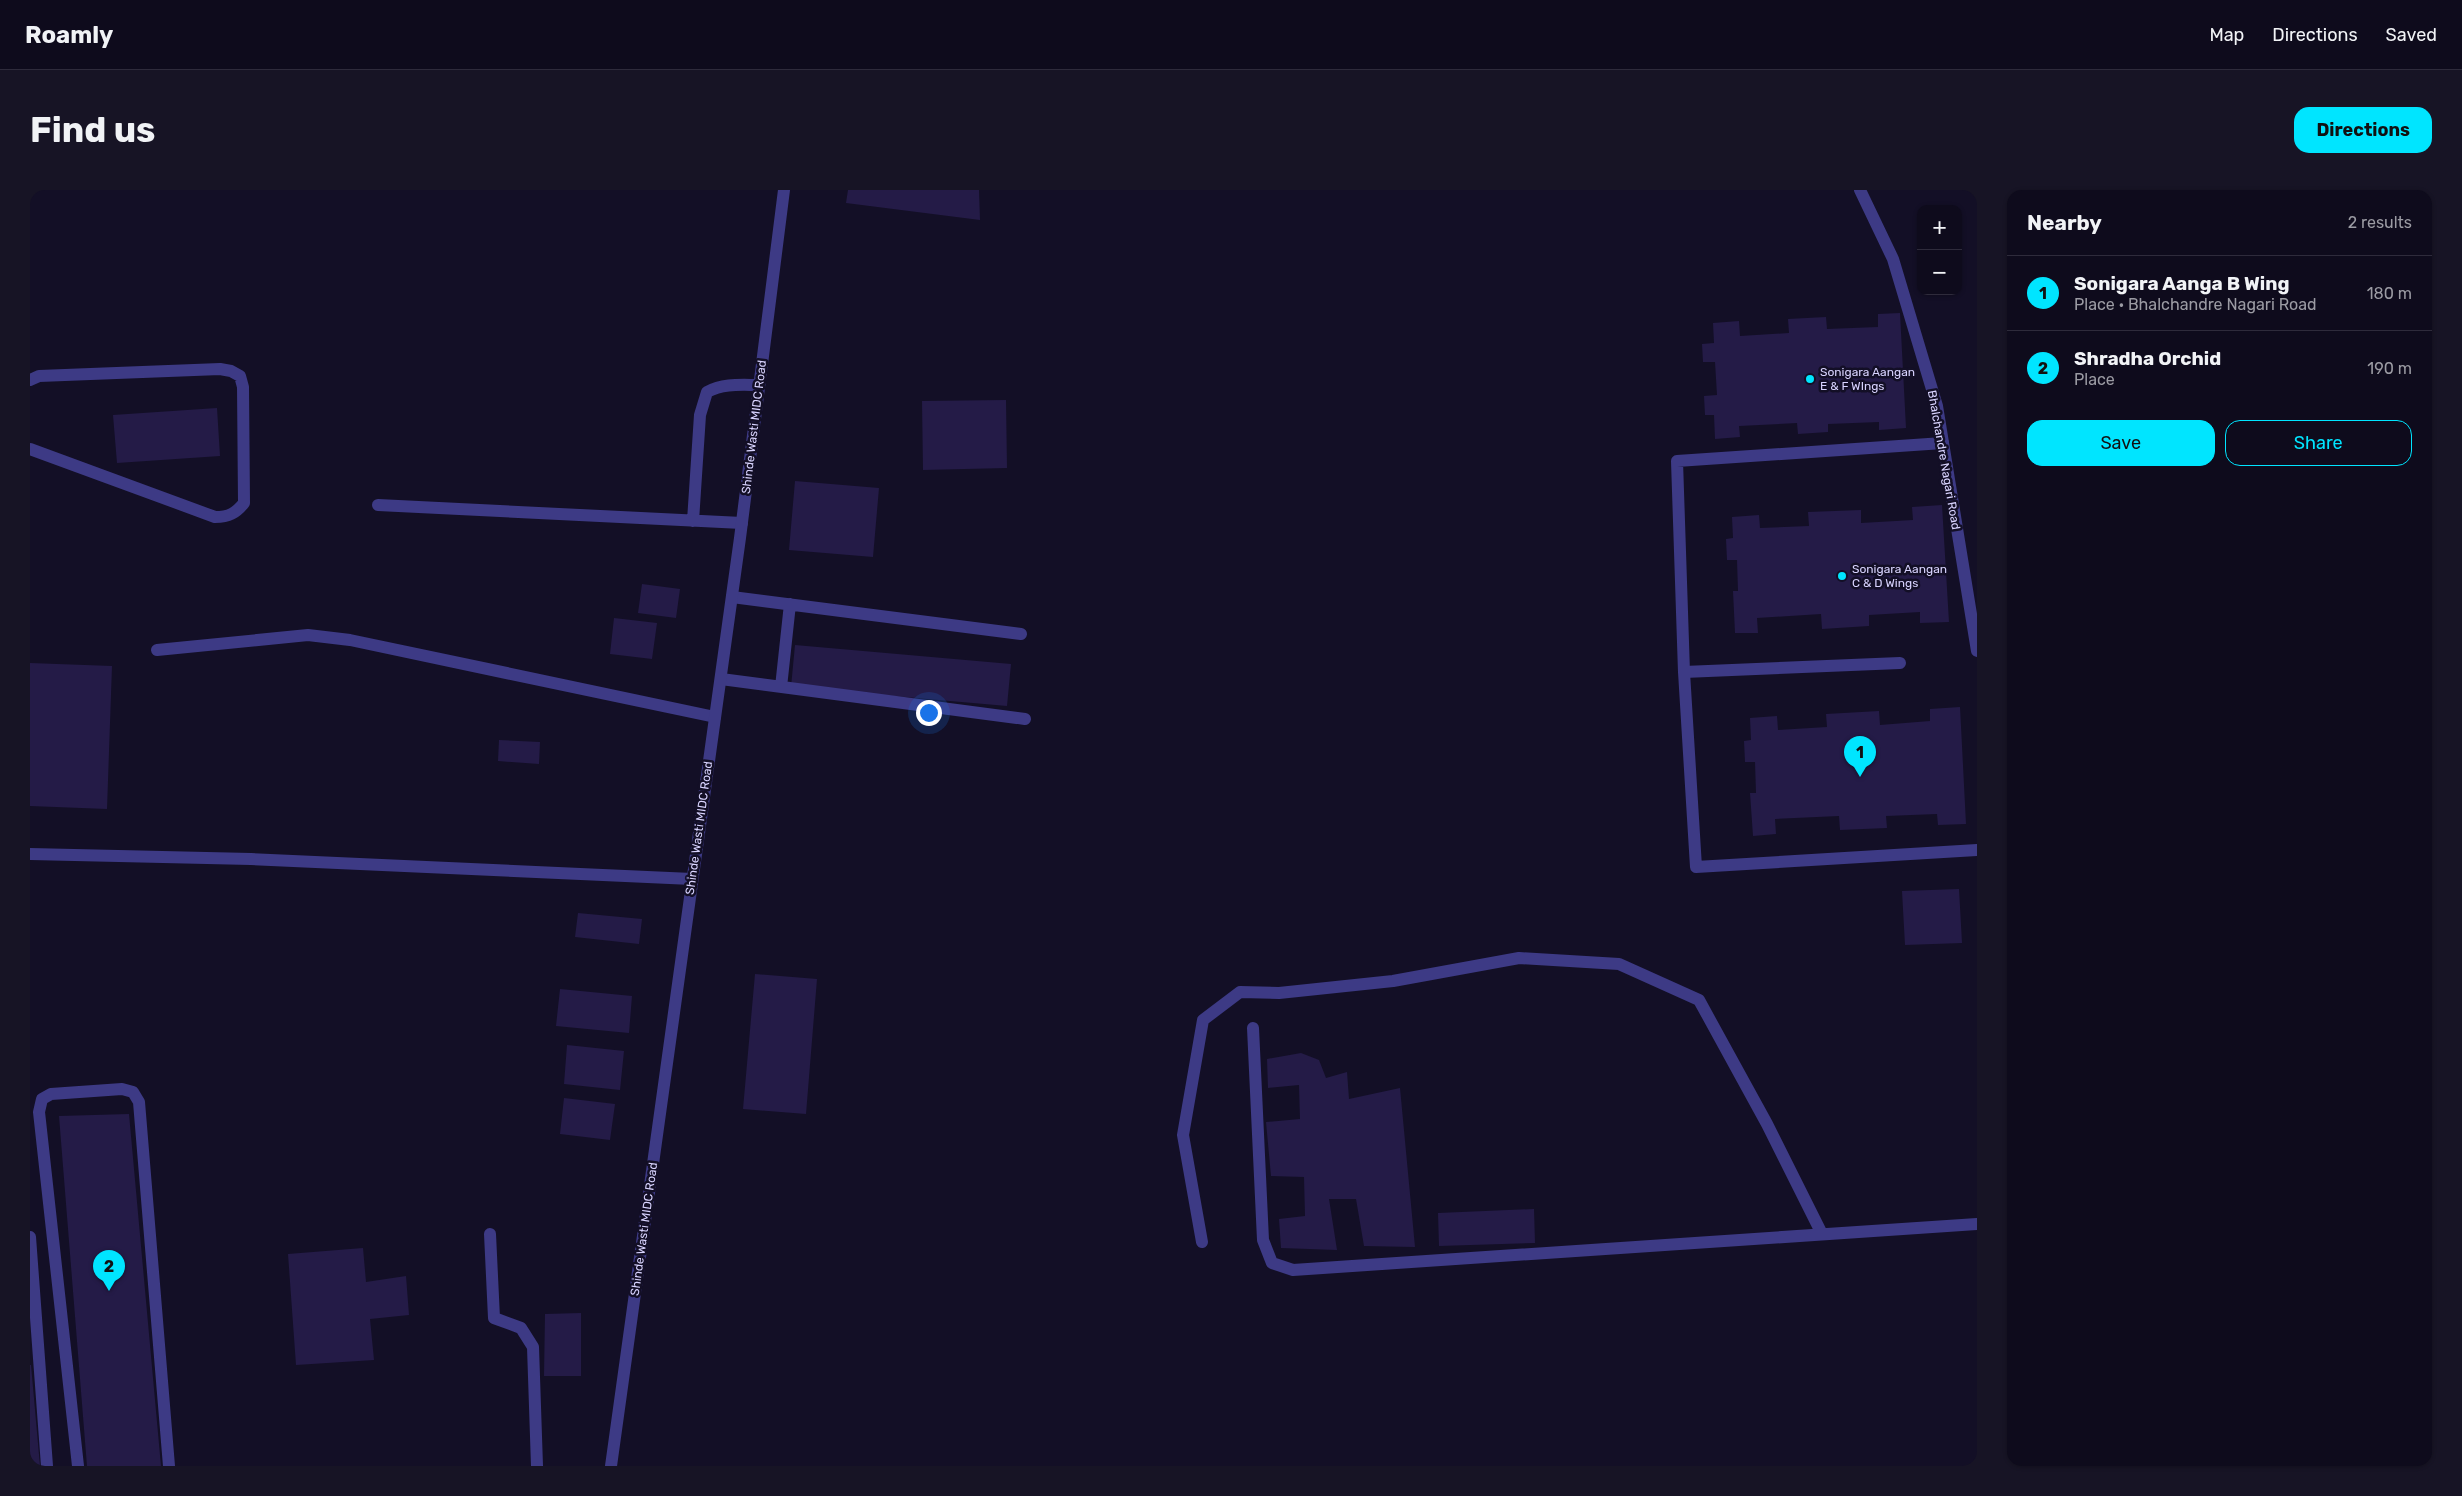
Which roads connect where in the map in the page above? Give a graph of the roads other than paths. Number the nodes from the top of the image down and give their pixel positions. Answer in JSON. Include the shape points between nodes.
{"nodes":[{"id":1,"x":784,"y":190,"type":"edge"},
{"id":2,"x":1860,"y":190,"type":"edge"},
{"id":3,"x":30,"y":380,"type":"edge"},
{"id":4,"x":759,"y":385,"type":"junction"},
{"id":5,"x":1943,"y":443,"type":"junction"},
{"id":6,"x":30,"y":449,"type":"edge"},
{"id":7,"x":378,"y":505,"type":"dead end"},
{"id":8,"x":693,"y":521,"type":"junction"},
{"id":9,"x":742,"y":523,"type":"junction"},
{"id":10,"x":732,"y":597,"type":"junction"},
{"id":11,"x":790,"y":604,"type":"junction"},
{"id":12,"x":1020,"y":634,"type":"dead end"},
{"id":13,"x":157,"y":650,"type":"dead end"},
{"id":14,"x":1977,"y":651,"type":"edge"},
{"id":15,"x":1900,"y":663,"type":"dead end"},
{"id":16,"x":1684,"y":672,"type":"junction"},
{"id":17,"x":721,"y":679,"type":"junction"},
{"id":18,"x":781,"y":687,"type":"junction"},
{"id":19,"x":715,"y":716,"type":"junction"},
{"id":20,"x":1025,"y":719,"type":"dead end"},
{"id":21,"x":1977,"y":850,"type":"edge"},
{"id":22,"x":30,"y":854,"type":"edge"},
{"id":23,"x":692,"y":880,"type":"junction"},
{"id":24,"x":1253,"y":1028,"type":"dead end"},
{"id":25,"x":1977,"y":1224,"type":"edge"},
{"id":26,"x":490,"y":1234,"type":"dead end"},
{"id":27,"x":1822,"y":1234,"type":"junction"},
{"id":28,"x":30,"y":1237,"type":"edge"},
{"id":29,"x":1202,"y":1242,"type":"dead end"},
{"id":30,"x":47,"y":1466,"type":"edge"},
{"id":31,"x":78,"y":1466,"type":"edge"},
{"id":32,"x":169,"y":1466,"type":"edge"},
{"id":33,"x":537,"y":1466,"type":"edge"},
{"id":34,"x":611,"y":1466,"type":"edge"}],
"edges":[{"from":1,"to":4,"type":"street","name":"Shinde Wasti MIDC Road"},
{"from":2,"to":5,"type":"street","name":"Bhalchandre Nagari Road","via":[[1893,258],[1937,406]]},
{"from":3,"to":6,"type":"street","via":[[39,376],[220,369],[240,376],[243,387],[244,503],[236,512],[216,517]]},
{"from":4,"to":8,"type":"street","via":[[717,386],[707,392],[700,415]]},
{"from":4,"to":9,"type":"street","name":"Shinde Wasti MIDC Road"},
{"from":5,"to":14,"type":"street","name":"Bhalchandre Nagari Road"},
{"from":5,"to":16,"type":"street","via":[[1677,461]]},
{"from":7,"to":8,"type":"street"},
{"from":8,"to":9,"type":"street"},
{"from":9,"to":10,"type":"street","name":"Shinde Wasti MIDC Road"},
{"from":10,"to":11,"type":"street"},
{"from":10,"to":17,"type":"street","name":"Shinde Wasti MIDC Road"},
{"from":11,"to":12,"type":"street"},
{"from":11,"to":18,"type":"street"},
{"from":13,"to":19,"type":"street","via":[[308,634]]},
{"from":15,"to":16,"type":"street"},
{"from":16,"to":21,"type":"street","via":[[1696,867]]},
{"from":17,"to":18,"type":"street"},
{"from":17,"to":19,"type":"street","name":"Shinde Wasti MIDC Road"},
{"from":18,"to":20,"type":"street"},
{"from":19,"to":23,"type":"street","name":"Shinde Wasti MIDC Road"},
{"from":22,"to":23,"type":"street","via":[[251,859]]},
{"from":23,"to":34,"type":"street","name":"Shinde Wasti MIDC Road"},
{"from":24,"to":27,"type":"street","via":[[1263,1240],[1272,1263],[1293,1270]]},
{"from":25,"to":27,"type":"street"},
{"from":26,"to":33,"type":"street","via":[[494,1318],[521,1328],[533,1347]]},
{"from":27,"to":29,"type":"street","via":[[1699,1000],[1619,964],[1519,958],[1393,981],[1279,993],[1240,992],[1203,1020],[1183,1135]]},
{"from":28,"to":30,"type":"street"},
{"from":31,"to":32,"type":"street","via":[[39,1112],[42,1099],[51,1094],[122,1089],[133,1092],[139,1102]]}]}
